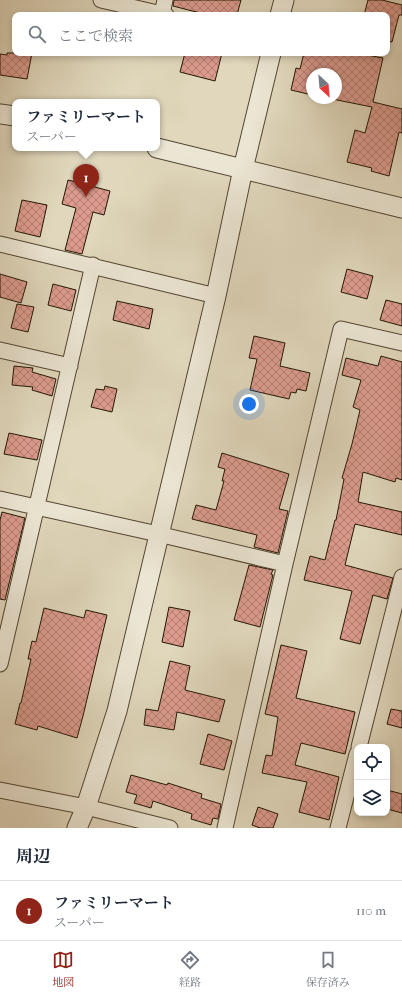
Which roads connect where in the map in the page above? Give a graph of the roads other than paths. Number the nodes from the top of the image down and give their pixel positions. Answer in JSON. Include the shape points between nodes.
{"nodes":[{"id":1,"x":101,"y":0,"type":"edge"},
{"id":2,"x":284,"y":0,"type":"edge"},
{"id":3,"x":164,"y":10,"type":"edge"},
{"id":4,"x":281,"y":12,"type":"edge"},
{"id":5,"x":270,"y":56,"type":"edge"},
{"id":6,"x":0,"y":114,"type":"edge"},
{"id":7,"x":12,"y":116,"type":"edge"},
{"id":8,"x":160,"y":149,"type":"edge"},
{"id":9,"x":243,"y":169,"type":"junction"},
{"id":10,"x":402,"y":208,"type":"edge"},
{"id":11,"x":0,"y":244,"type":"edge"},
{"id":12,"x":93,"y":265,"type":"junction"},
{"id":13,"x":216,"y":296,"type":"junction"},
{"id":14,"x":402,"y":343,"type":"edge"},
{"id":15,"x":0,"y":350,"type":"edge"},
{"id":16,"x":70,"y":366,"type":"junction"},
{"id":17,"x":0,"y":499,"type":"edge"},
{"id":18,"x":36,"y":507,"type":"junction"},
{"id":19,"x":158,"y":534,"type":"junction"},
{"id":20,"x":284,"y":564,"type":"junction"},
{"id":21,"x":401,"y":585,"type":"edge"},
{"id":22,"x":0,"y":664,"type":"edge"},
{"id":23,"x":360,"y":744,"type":"edge"},
{"id":24,"x":354,"y":766,"type":"edge"},
{"id":25,"x":0,"y":790,"type":"edge"},
{"id":26,"x":86,"y":807,"type":"junction"},
{"id":27,"x":77,"y":828,"type":"edge"},
{"id":28,"x":170,"y":828,"type":"edge"},
{"id":29,"x":225,"y":828,"type":"edge"},
{"id":30,"x":338,"y":828,"type":"edge"}],
"edges":[{"from":1,"to":3,"type":"street"},
{"from":2,"to":4,"type":"street"},
{"from":5,"to":9,"type":"street"},
{"from":6,"to":7,"type":"street"},
{"from":8,"to":9,"type":"street"},
{"from":9,"to":10,"type":"street"},
{"from":9,"to":13,"type":"street"},
{"from":11,"to":12,"type":"street"},
{"from":12,"to":13,"type":"street"},
{"from":12,"to":16,"type":"street"},
{"from":13,"to":19,"type":"street"},
{"from":14,"to":20,"type":"street","via":[[341,329]]},
{"from":15,"to":16,"type":"street"},
{"from":16,"to":18,"type":"street"},
{"from":17,"to":18,"type":"street"},
{"from":18,"to":19,"type":"street"},
{"from":18,"to":22,"type":"street"},
{"from":19,"to":20,"type":"street"},
{"from":19,"to":26,"type":"street","via":[[117,710]]},
{"from":20,"to":29,"type":"street"},
{"from":21,"to":23,"type":"street"},
{"from":24,"to":30,"type":"street"},
{"from":25,"to":26,"type":"street"},
{"from":26,"to":27,"type":"street"},
{"from":26,"to":28,"type":"street"}]}
